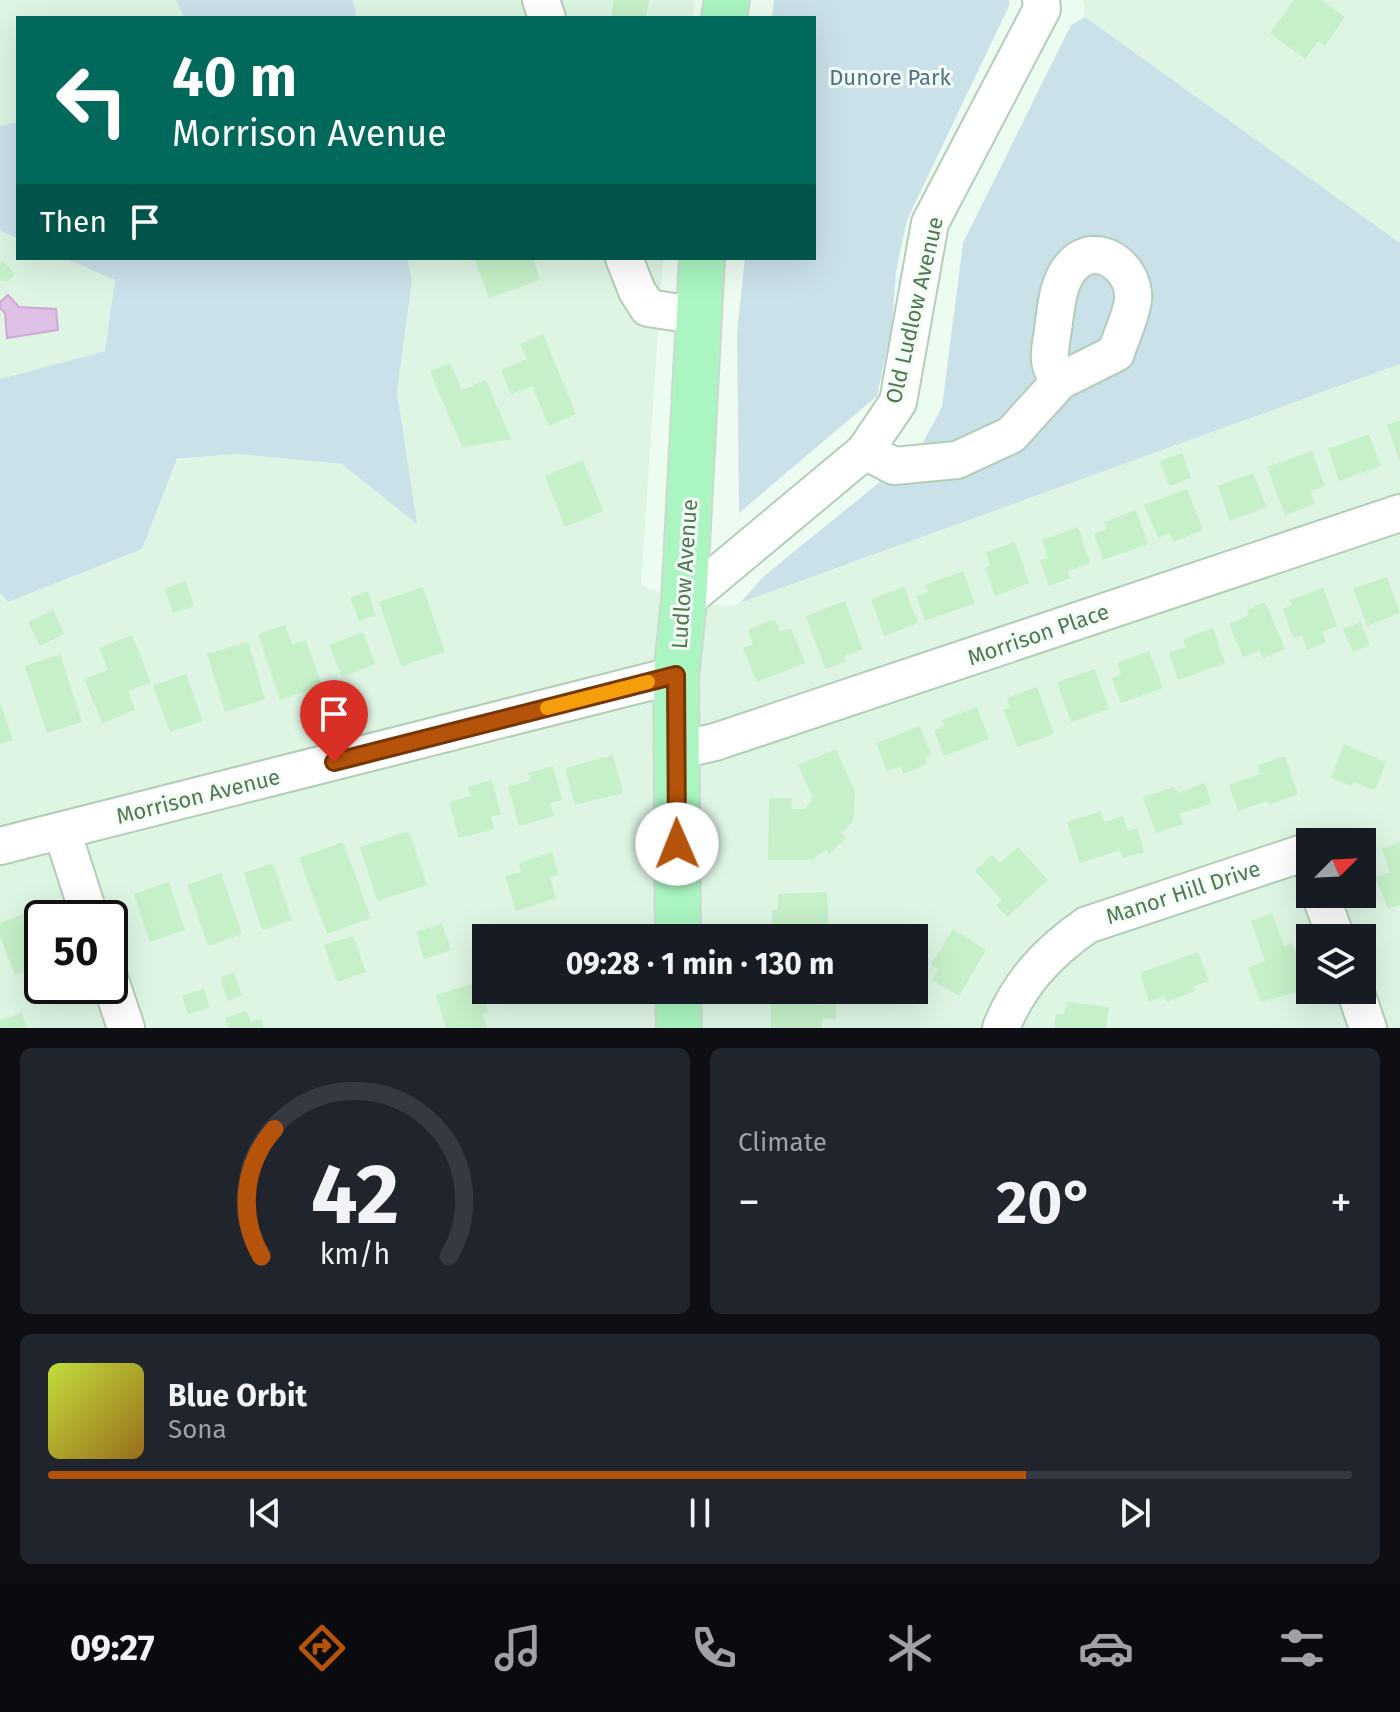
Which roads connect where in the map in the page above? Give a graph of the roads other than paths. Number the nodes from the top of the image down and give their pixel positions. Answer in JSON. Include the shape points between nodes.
{"nodes":[{"id":1,"x":1048,"y":3,"type":"edge"},
{"id":2,"x":625,"y":260,"type":"edge"},
{"id":3,"x":702,"y":260,"type":"edge"},
{"id":4,"x":700,"y":316,"type":"junction"},
{"id":5,"x":1060,"y":381,"type":"dead end"},
{"id":6,"x":865,"y":451,"type":"junction"},
{"id":7,"x":1400,"y":513,"type":"edge"},
{"id":8,"x":684,"y":602,"type":"junction"},
{"id":9,"x":676,"y":675,"type":"junction"},
{"id":10,"x":676,"y":751,"type":"junction"},
{"id":11,"x":62,"y":831,"type":"junction"},
{"id":12,"x":0,"y":846,"type":"edge"},
{"id":13,"x":1296,"y":855,"type":"edge"},
{"id":14,"x":84,"y":900,"type":"edge"},
{"id":15,"x":678,"y":924,"type":"edge"},
{"id":16,"x":118,"y":1004,"type":"edge"},
{"id":17,"x":678,"y":1004,"type":"edge"},
{"id":18,"x":1360,"y":1004,"type":"edge"},
{"id":19,"x":126,"y":1028,"type":"edge"},
{"id":20,"x":679,"y":1028,"type":"edge"},
{"id":21,"x":1001,"y":1028,"type":"edge"},
{"id":22,"x":1368,"y":1028,"type":"edge"}],
"edges":[{"from":1,"to":6,"type":"street","name":"Old Ludlow Avenue","via":[[930,223],[898,402]]},
{"from":2,"to":4,"type":"street","via":[[648,308]]},
{"from":3,"to":4,"type":"main road","name":"Ludlow Avenue"},
{"from":4,"to":8,"type":"main road","name":"Ludlow Avenue"},
{"from":5,"to":6,"type":"street","via":[[1011,435],[957,460],[894,466]]},
{"from":6,"to":8,"type":"street","name":"Old Ludlow Avenue"},
{"from":7,"to":10,"type":"street","name":"Morrison Place"},
{"from":8,"to":9,"type":"main road","name":"Ludlow Avenue"},
{"from":9,"to":10,"type":"main road","name":"Ludlow Avenue"},
{"from":9,"to":11,"type":"street","name":"Morrison Avenue"},
{"from":10,"to":15,"type":"main road","name":"Ludlow Avenue"},
{"from":11,"to":12,"type":"street","name":"Morrison Avenue"},
{"from":11,"to":14,"type":"street"},
{"from":13,"to":21,"type":"street","name":"Manor Hill Drive","via":[[1087,925],[1031,973]]},
{"from":16,"to":19,"type":"street"},
{"from":17,"to":20,"type":"main road"},
{"from":18,"to":22,"type":"street"}]}
